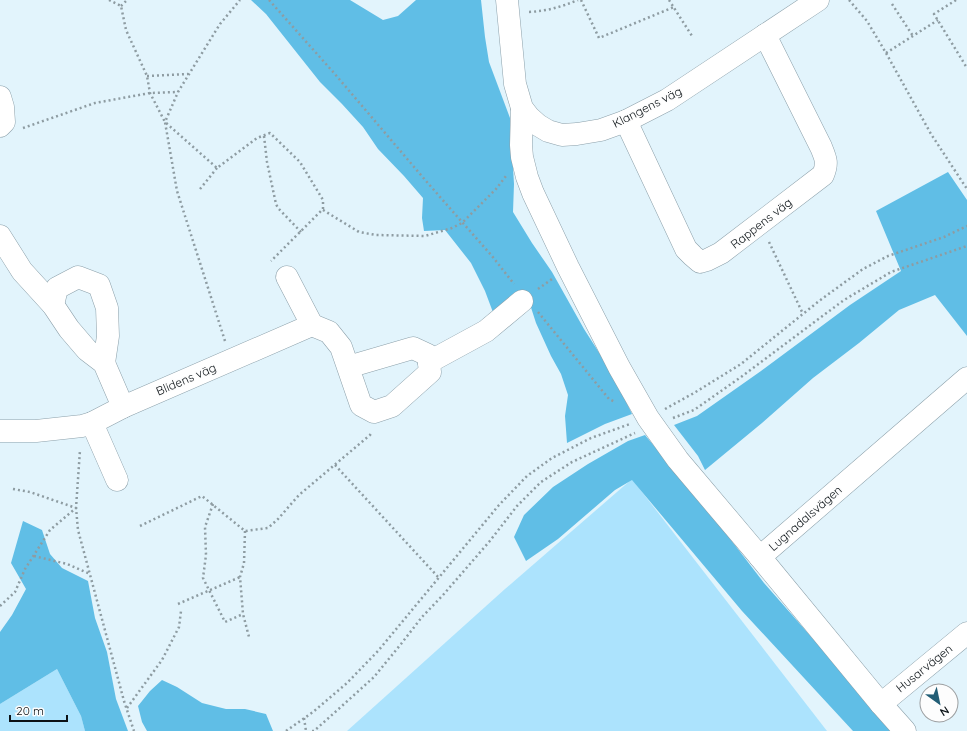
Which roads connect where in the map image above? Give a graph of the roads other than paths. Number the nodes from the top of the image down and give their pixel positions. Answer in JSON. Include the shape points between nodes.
{"nodes":[{"id":1,"x":818,"y":0,"type":"edge"},
{"id":2,"x":508,"y":8,"type":"edge"},
{"id":3,"x":766,"y":35,"type":"junction"},
{"id":4,"x":0,"y":97,"type":"edge"},
{"id":5,"x":522,"y":108,"type":"junction"},
{"id":6,"x":626,"y":121,"type":"junction"},
{"id":7,"x":10,"y":127,"type":"edge"},
{"id":8,"x":0,"y":236,"type":"edge"},
{"id":9,"x":287,"y":277,"type":"dead end"},
{"id":10,"x":524,"y":300,"type":"road end"},
{"id":11,"x":53,"y":305,"type":"junction"},
{"id":12,"x":312,"y":325,"type":"junction"},
{"id":13,"x":429,"y":362,"type":"junction"},
{"id":14,"x":104,"y":363,"type":"junction"},
{"id":15,"x":348,"y":367,"type":"junction"},
{"id":16,"x":967,"y":378,"type":"edge"},
{"id":17,"x":123,"y":407,"type":"junction"},
{"id":18,"x":87,"y":424,"type":"junction"},
{"id":19,"x":0,"y":431,"type":"edge"},
{"id":20,"x":118,"y":480,"type":"dead end"},
{"id":21,"x":760,"y":557,"type":"junction"},
{"id":22,"x":967,"y":632,"type":"edge"},
{"id":23,"x":881,"y":704,"type":"junction"},
{"id":24,"x":905,"y":731,"type":"edge"}],
"edges":[{"from":1,"to":3,"type":"street","name":"Klangens väg"},
{"from":2,"to":5,"type":"street","name":"Klangens väg","via":[[515,84]]},
{"from":3,"to":6,"type":"street","name":"Klangens väg","via":[[667,100]]},
{"from":3,"to":6,"type":"street","name":"Rappens väg","via":[[821,147],[826,167],[822,174],[721,254],[700,262],[686,248]]},
{"from":4,"to":7,"type":"street","via":[[4,122]]},
{"from":5,"to":6,"type":"street","name":"Klangens väg","via":[[538,125],[562,135],[601,130]]},
{"from":5,"to":21,"type":"street","via":[[521,145],[527,177],[618,367],[678,460]]},
{"from":8,"to":11,"type":"street","via":[[22,271]]},
{"from":9,"to":12,"type":"street"},
{"from":10,"to":13,"type":"street","via":[[486,331]]},
{"from":11,"to":14,"type":"street","via":[[87,350]]},
{"from":11,"to":14,"type":"street","via":[[57,288],[78,277],[99,284],[107,308],[108,336]]},
{"from":12,"to":15,"type":"street","via":[[329,332],[341,347]]},
{"from":12,"to":17,"type":"street","name":"Blidens väg"},
{"from":13,"to":15,"type":"street","via":[[428,355],[413,348]]},
{"from":13,"to":15,"type":"street","via":[[430,372],[392,406],[374,412],[360,405]]},
{"from":14,"to":17,"type":"street"},
{"from":16,"to":21,"type":"street","name":"Lugnadalsvägen"},
{"from":17,"to":18,"type":"street","name":"Blidens väg"},
{"from":18,"to":19,"type":"street","name":"Blidens väg","via":[[36,431]]},
{"from":18,"to":20,"type":"street"},
{"from":21,"to":23,"type":"street","name":"Lugnadalsvägen"},
{"from":22,"to":23,"type":"street","name":"Husarvägen"},
{"from":23,"to":24,"type":"street","name":"Lugnadalsvägen"}]}
